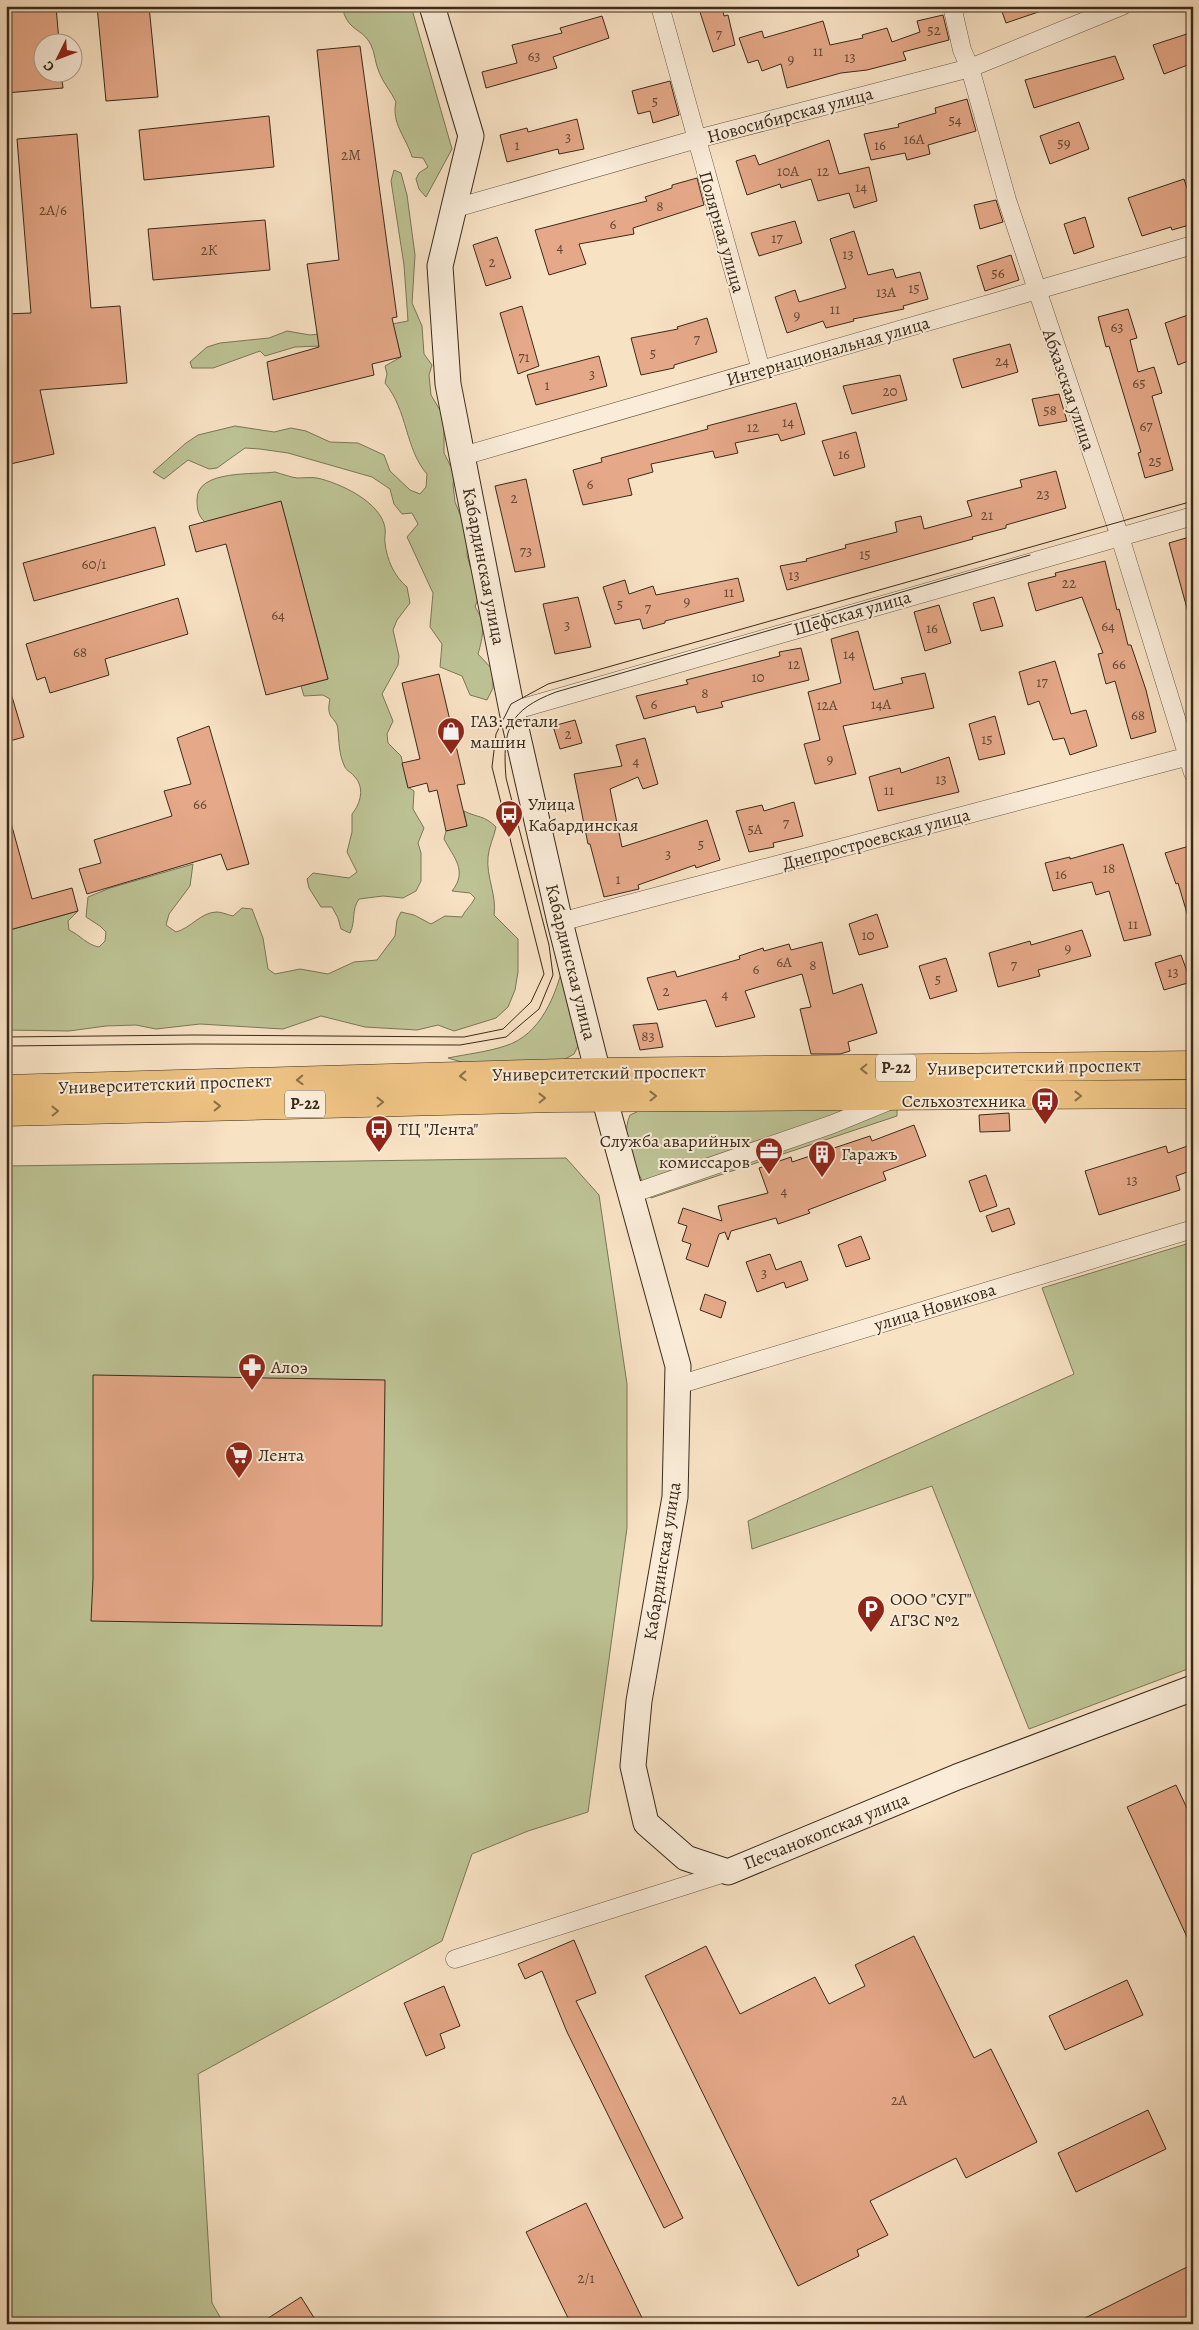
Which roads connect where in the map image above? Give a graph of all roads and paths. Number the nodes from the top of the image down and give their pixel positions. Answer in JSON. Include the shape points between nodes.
{"nodes":[{"id":1,"x":432,"y":6,"type":"edge"},
{"id":2,"x":660,"y":6,"type":"edge"},
{"id":3,"x":952,"y":6,"type":"edge"},
{"id":4,"x":1122,"y":6,"type":"edge"},
{"id":5,"x":970,"y":68,"type":"junction"},
{"id":6,"x":697,"y":139,"type":"junction"},
{"id":7,"x":452,"y":209,"type":"junction"},
{"id":8,"x":1193,"y":245,"type":"edge"},
{"id":9,"x":1035,"y":291,"type":"junction"},
{"id":10,"x":761,"y":370,"type":"junction"},
{"id":11,"x":463,"y":456,"type":"junction"},
{"id":12,"x":1193,"y":516,"type":"edge"},
{"id":13,"x":1120,"y":537,"type":"junction"},
{"id":14,"x":512,"y":711,"type":"junction"},
{"id":15,"x":1191,"y":761,"type":"edge"},
{"id":16,"x":560,"y":922,"type":"junction"},
{"id":17,"x":1193,"y":1064,"type":"edge"},
{"id":18,"x":601,"y":1085,"type":"junction"},
{"id":19,"x":6,"y":1089,"type":"edge"},
{"id":20,"x":1193,"y":1094,"type":"edge"},
{"id":21,"x":902,"y":1096,"type":"junction"},
{"id":22,"x":6,"y":1112,"type":"edge"},
{"id":23,"x":631,"y":1194,"type":"junction"},
{"id":24,"x":1193,"y":1229,"type":"edge"},
{"id":25,"x":678,"y":1384,"type":"junction"},
{"id":26,"x":1193,"y":1688,"type":"edge"},
{"id":27,"x":728,"y":1872,"type":"junction"},
{"id":28,"x":454,"y":1959,"type":"dead end"}],
"edges":[{"from":1,"to":7,"type":"street","name":"Кабардинская улица","via":[[471,136]]},
{"from":2,"to":6,"type":"street","name":"Полярная улица"},
{"from":3,"to":5,"type":"street","name":"Абхазская улица","via":[[962,50]]},
{"from":4,"to":5,"type":"street","name":"Новосибирская улица"},
{"from":5,"to":6,"type":"street","name":"Новосибирская улица"},
{"from":5,"to":9,"type":"street","name":"Абхазская улица"},
{"from":6,"to":7,"type":"street","name":"Новосибирская улица"},
{"from":6,"to":10,"type":"street","name":"Полярная улица"},
{"from":7,"to":11,"type":"street","name":"Кабардинская улица","via":[[440,266],[448,384]]},
{"from":8,"to":9,"type":"street","name":"Интернациональная улица"},
{"from":9,"to":10,"type":"street","name":"Интернациональная улица"},
{"from":9,"to":13,"type":"street","name":"Абхазская улица"},
{"from":10,"to":11,"type":"street","name":"Интернациональная улица"},
{"from":11,"to":14,"type":"street","name":"Кабардинская улица"},
{"from":12,"to":13,"type":"street","name":"Шефская улица"},
{"from":13,"to":14,"type":"street","name":"Шефская улица"},
{"from":13,"to":15,"type":"street","name":"Абхазская улица"},
{"from":14,"to":16,"type":"street","name":"Кабардинская улица"},
{"from":15,"to":16,"type":"street","name":"Днепростроевская улица"},
{"from":16,"to":18,"type":"street","name":"Кабардинская улица"},
{"from":17,"to":18,"type":"highway","name":"Университетский проспект","number":"Р-22","one_way":true},
{"from":18,"to":19,"type":"highway","name":"Университетский проспект","number":"Р-22","one_way":true},
{"from":18,"to":21,"type":"highway","name":"Университетский проспект","number":"Р-22","one_way":true},
{"from":22,"to":18,"type":"highway","name":"Университетский проспект","number":"Р-22","one_way":true},
{"from":18,"to":23,"type":"street","name":"Кабардинская улица"},
{"from":21,"to":20,"type":"highway","name":"Университетский проспект","number":"Р-22","one_way":true},
{"from":21,"to":23,"type":"street","via":[[833,1124]]},
{"from":23,"to":25,"type":"street","name":"Кабардинская улица","via":[[678,1366]]},
{"from":24,"to":25,"type":"street","name":"улица Новикова"},
{"from":25,"to":27,"type":"street","name":"Кабардинская улица","via":[[675,1497],[639,1701],[633,1766],[646,1823],[686,1858]]},
{"from":26,"to":27,"type":"street","name":"Песчанокопская улица","via":[[957,1777]]},
{"from":27,"to":28,"type":"street","name":"Песчанокопская улица"}]}
